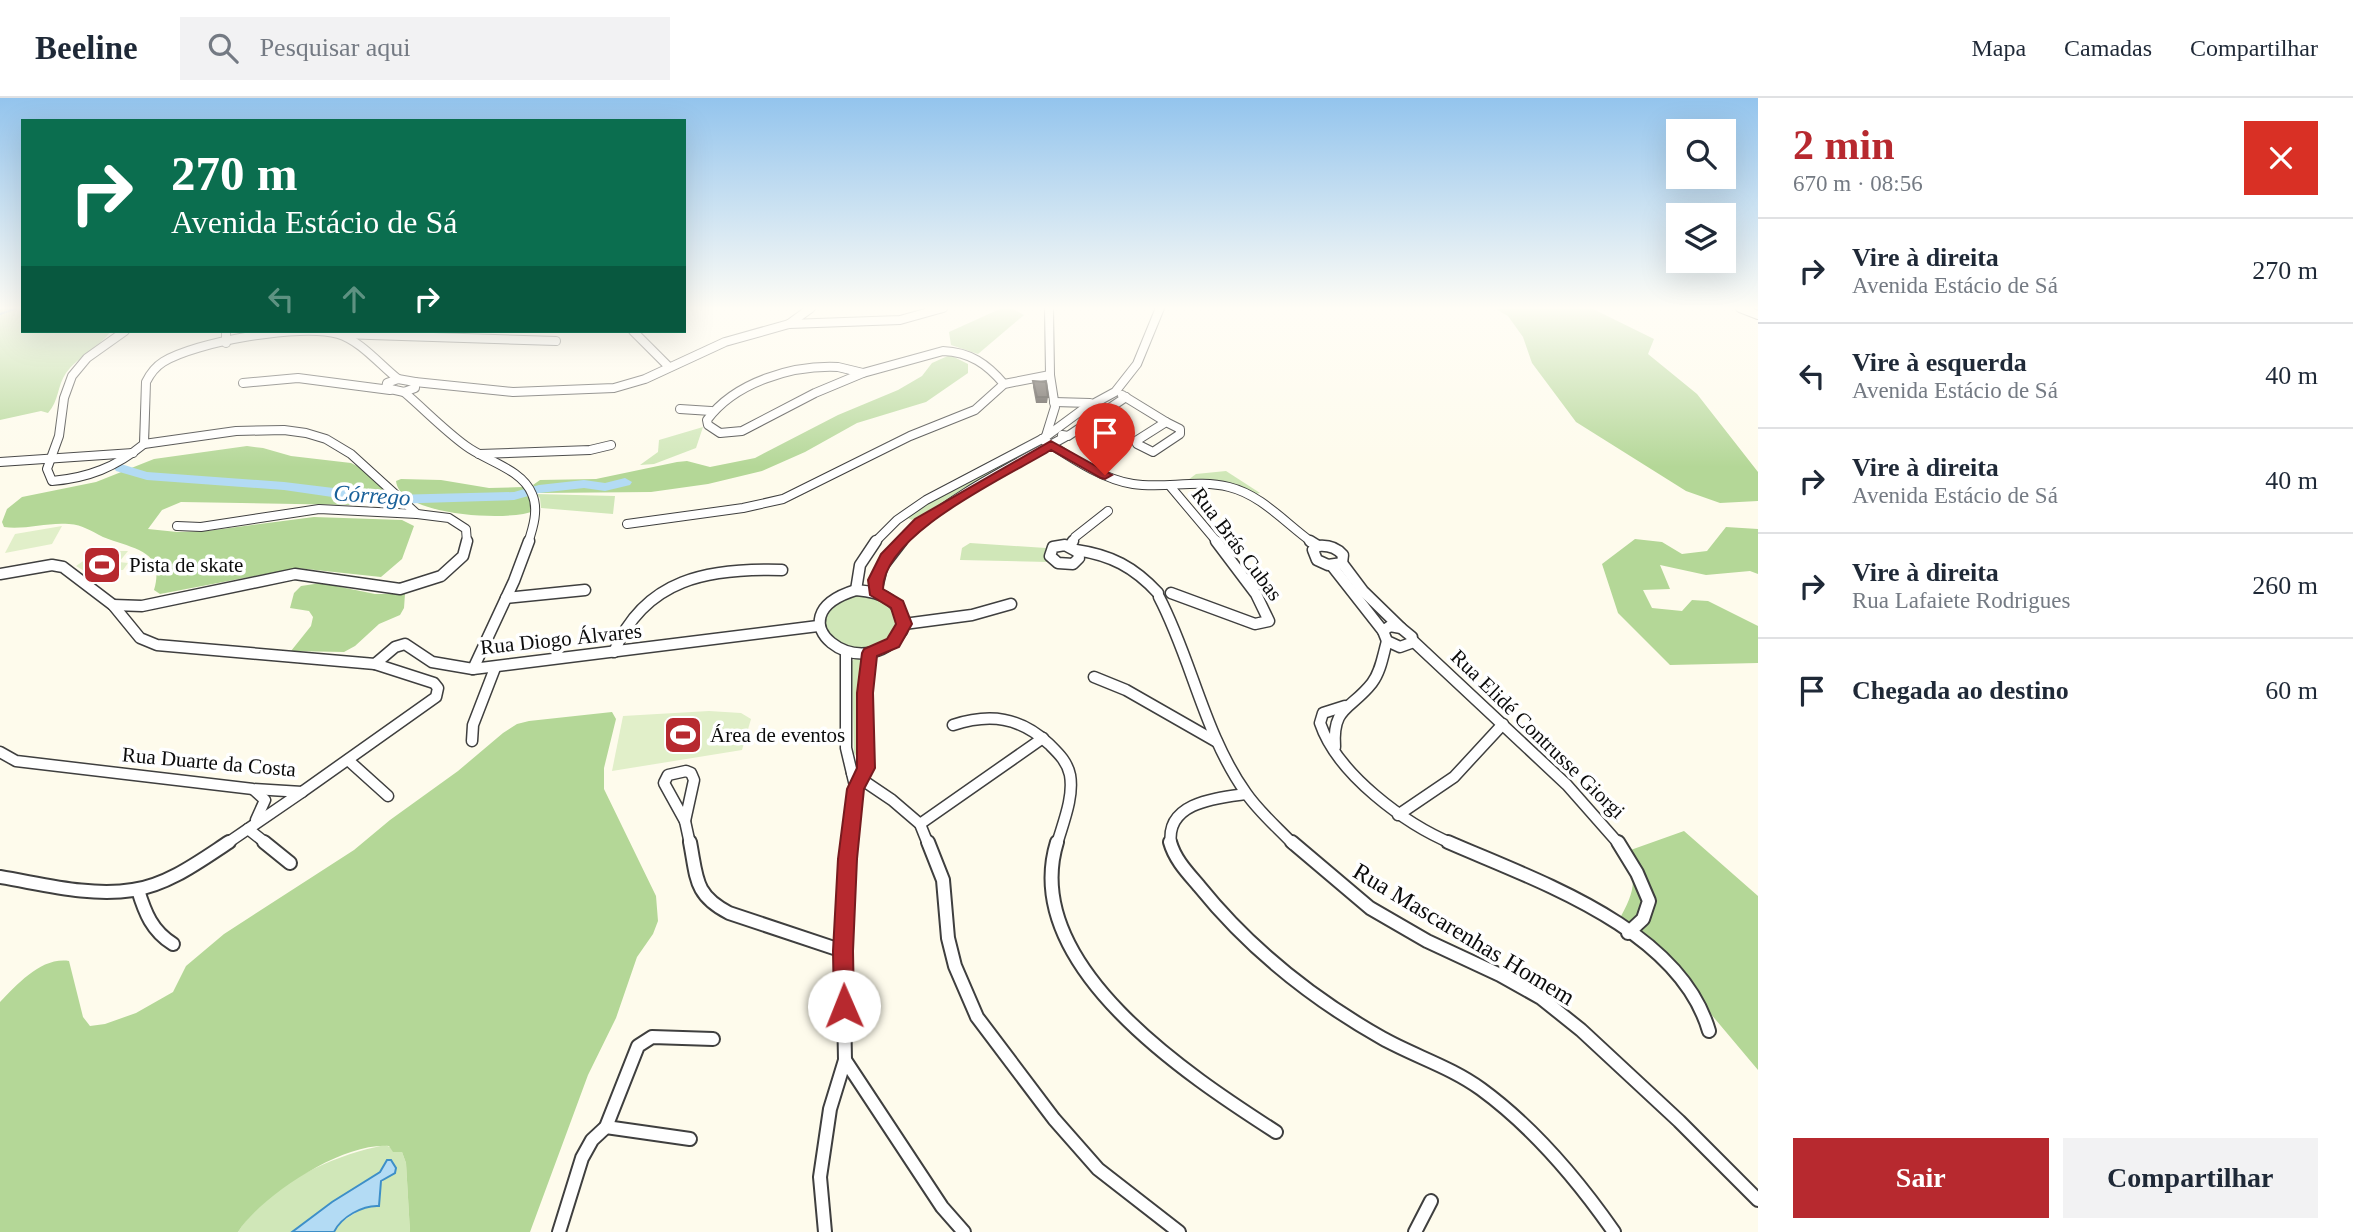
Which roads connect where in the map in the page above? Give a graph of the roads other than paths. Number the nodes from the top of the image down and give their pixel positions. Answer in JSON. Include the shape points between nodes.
{"nodes":[{"id":1,"x":84,"y":361,"type":"edge"},
{"id":2,"x":166,"y":361,"type":"edge"},
{"id":3,"x":375,"y":361,"type":"edge"},
{"id":4,"x":663,"y":361,"type":"edge"},
{"id":5,"x":680,"y":361,"type":"edge"},
{"id":6,"x":905,"y":361,"type":"edge"},
{"id":7,"x":981,"y":361,"type":"edge"},
{"id":8,"x":1051,"y":361,"type":"edge"},
{"id":9,"x":1136,"y":361,"type":"edge"},
{"id":10,"x":668,"y":366,"type":"junction"},
{"id":11,"x":383,"y":368,"type":"junction"},
{"id":12,"x":863,"y":373,"type":"junction"},
{"id":13,"x":1051,"y":375,"type":"junction"},
{"id":14,"x":398,"y":379,"type":"junction"},
{"id":15,"x":243,"y":383,"type":"dead end"},
{"id":16,"x":1004,"y":384,"type":"junction"},
{"id":17,"x":387,"y":386,"type":"junction"},
{"id":18,"x":415,"y":386,"type":"junction"},
{"id":19,"x":404,"y":392,"type":"junction"},
{"id":20,"x":1113,"y":394,"type":"junction"},
{"id":21,"x":1121,"y":401,"type":"junction"},
{"id":22,"x":416,"y":402,"type":"junction"},
{"id":23,"x":1055,"y":404,"type":"junction"},
{"id":24,"x":1084,"y":406,"type":"junction"},
{"id":25,"x":680,"y":409,"type":"dead end"},
{"id":26,"x":711,"y":411,"type":"junction"},
{"id":27,"x":1166,"y":422,"type":"junction"},
{"id":28,"x":1056,"y":428,"type":"junction"},
{"id":29,"x":1066,"y":437,"type":"junction"},
{"id":30,"x":1044,"y":438,"type":"junction"},
{"id":31,"x":144,"y":444,"type":"junction"},
{"id":32,"x":611,"y":445,"type":"dead end"},
{"id":33,"x":1051,"y":445,"type":"junction"},
{"id":34,"x":57,"y":446,"type":"junction"},
{"id":35,"x":134,"y":453,"type":"junction"},
{"id":36,"x":508,"y":453,"type":"junction"},
{"id":37,"x":479,"y":454,"type":"junction"},
{"id":38,"x":55,"y":458,"type":"junction"},
{"id":39,"x":29,"y":459,"type":"junction"},
{"id":40,"x":0,"y":462,"type":"edge"},
{"id":41,"x":496,"y":464,"type":"junction"},
{"id":42,"x":1170,"y":486,"type":"junction"},
{"id":43,"x":1108,"y":511,"type":"dead end"},
{"id":44,"x":417,"y":514,"type":"junction"},
{"id":45,"x":893,"y":522,"type":"junction"},
{"id":46,"x":627,"y":523,"type":"dead end"},
{"id":47,"x":177,"y":526,"type":"dead end"},
{"id":48,"x":910,"y":530,"type":"junction"},
{"id":49,"x":1318,"y":546,"type":"junction"},
{"id":50,"x":1073,"y":548,"type":"junction"},
{"id":51,"x":1337,"y":565,"type":"junction"},
{"id":52,"x":782,"y":570,"type":"dead end"},
{"id":53,"x":0,"y":574,"type":"edge"},
{"id":54,"x":585,"y":590,"type":"dead end"},
{"id":55,"x":856,"y":590,"type":"junction"},
{"id":56,"x":876,"y":592,"type":"junction"},
{"id":57,"x":1163,"y":594,"type":"junction"},
{"id":58,"x":506,"y":598,"type":"junction"},
{"id":59,"x":1011,"y":604,"type":"dead end"},
{"id":60,"x":113,"y":605,"type":"junction"},
{"id":61,"x":142,"y":606,"type":"junction"},
{"id":62,"x":125,"y":619,"type":"junction"},
{"id":63,"x":904,"y":624,"type":"junction"},
{"id":64,"x":818,"y":626,"type":"junction"},
{"id":65,"x":1401,"y":628,"type":"junction"},
{"id":66,"x":1385,"y":636,"type":"junction"},
{"id":67,"x":1412,"y":640,"type":"junction"},
{"id":68,"x":614,"y":652,"type":"junction"},
{"id":69,"x":846,"y":652,"type":"junction"},
{"id":70,"x":870,"y":653,"type":"junction"},
{"id":71,"x":374,"y":663,"type":"junction"},
{"id":72,"x":495,"y":668,"type":"junction"},
{"id":73,"x":473,"y":669,"type":"junction"},
{"id":74,"x":1094,"y":677,"type":"dead end"},
{"id":75,"x":1503,"y":724,"type":"junction"},
{"id":76,"x":953,"y":725,"type":"dead end"},
{"id":77,"x":1043,"y":738,"type":"junction"},
{"id":78,"x":472,"y":741,"type":"dead end"},
{"id":79,"x":1217,"y":742,"type":"junction"},
{"id":80,"x":0,"y":751,"type":"edge"},
{"id":81,"x":348,"y":760,"type":"junction"},
{"id":82,"x":857,"y":780,"type":"junction"},
{"id":83,"x":253,"y":789,"type":"junction"},
{"id":84,"x":302,"y":792,"type":"junction"},
{"id":85,"x":1246,"y":794,"type":"junction"},
{"id":86,"x":388,"y":796,"type":"dead end"},
{"id":87,"x":1398,"y":814,"type":"junction"},
{"id":88,"x":685,"y":821,"type":"dead end"},
{"id":89,"x":920,"y":824,"type":"junction"},
{"id":90,"x":251,"y":826,"type":"junction"},
{"id":91,"x":290,"y":863,"type":"dead end"},
{"id":92,"x":0,"y":877,"type":"edge"},
{"id":93,"x":138,"y":890,"type":"junction"},
{"id":94,"x":1628,"y":933,"type":"junction"},
{"id":95,"x":173,"y":944,"type":"dead end"},
{"id":96,"x":843,"y":951,"type":"junction"},
{"id":97,"x":1709,"y":1031,"type":"dead end"},
{"id":98,"x":713,"y":1040,"type":"dead end"},
{"id":99,"x":845,"y":1060,"type":"junction"},
{"id":100,"x":606,"y":1127,"type":"junction"},
{"id":101,"x":1276,"y":1132,"type":"dead end"},
{"id":102,"x":690,"y":1139,"type":"dead end"},
{"id":103,"x":1758,"y":1200,"type":"edge"},
{"id":104,"x":1431,"y":1201,"type":"dead end"},
{"id":105,"x":559,"y":1232,"type":"edge"},
{"id":106,"x":825,"y":1232,"type":"edge"},
{"id":107,"x":964,"y":1232,"type":"edge"},
{"id":108,"x":1179,"y":1232,"type":"edge"},
{"id":109,"x":1415,"y":1232,"type":"edge"},
{"id":110,"x":1614,"y":1232,"type":"edge"}],
"edges":[{"from":1,"to":34,"type":"street","via":[[64,396]]},
{"from":2,"to":31,"type":"street","via":[[146,382]]},
{"from":3,"to":11,"type":"street"},
{"from":4,"to":10,"type":"street"},
{"from":5,"to":10,"type":"street"},
{"from":6,"to":12,"type":"street"},
{"from":7,"to":16,"type":"street"},
{"from":8,"to":13,"type":"street"},
{"from":9,"to":20,"type":"street"},
{"from":10,"to":18,"type":"street","via":[[628,385],[588,391]]},
{"from":11,"to":14,"type":"street"},
{"from":11,"to":17,"type":"street"},
{"from":12,"to":26,"type":"street","via":[[834,366],[790,372],[733,395]]},
{"from":12,"to":26,"type":"street","via":[[730,434],[712,430],[707,420]]},
{"from":13,"to":16,"type":"street"},
{"from":13,"to":23,"type":"street"},
{"from":14,"to":17,"type":"street"},
{"from":14,"to":18,"type":"street"},
{"from":15,"to":17,"type":"street","via":[[294,376]]},
{"from":16,"to":46,"type":"street","via":[[975,410],[910,436],[783,499]]},
{"from":17,"to":19,"type":"street"},
{"from":18,"to":19,"type":"street"},
{"from":18,"to":22,"type":"street"},
{"from":19,"to":22,"type":"street","name":"Rua Diogo Álvares"},
{"from":20,"to":21,"type":"street"},
{"from":20,"to":24,"type":"street"},
{"from":20,"to":28,"type":"street"},
{"from":21,"to":27,"type":"street"},
{"from":21,"to":29,"type":"street","via":[[1101,419]]},
{"from":22,"to":37,"type":"street","name":"Rua Diogo Álvares"},
{"from":23,"to":24,"type":"street"},
{"from":23,"to":30,"type":"street"},
{"from":24,"to":28,"type":"street"},
{"from":25,"to":26,"type":"street"},
{"from":27,"to":27,"type":"street","via":[[1136,441],[1136,444],[1153,452],[1180,434],[1180,429]]},
{"from":28,"to":29,"type":"street"},
{"from":28,"to":30,"type":"street"},
{"from":29,"to":33,"type":"street"},
{"from":30,"to":33,"type":"street"},
{"from":30,"to":45,"type":"street"},
{"from":31,"to":35,"type":"street"},
{"from":31,"to":44,"type":"street","via":[[263,429],[307,433],[325,438],[382,477]]},
{"from":32,"to":36,"type":"street"},
{"from":33,"to":42,"type":"street","via":[[1120,482]]},
{"from":33,"to":48,"type":"street"},
{"from":34,"to":38,"type":"street"},
{"from":34,"to":39,"type":"street"},
{"from":35,"to":38,"type":"street"},
{"from":35,"to":38,"type":"street","via":[[93,477],[52,479],[57,471]]},
{"from":36,"to":37,"type":"street"},
{"from":36,"to":41,"type":"street"},
{"from":37,"to":41,"type":"street","name":"Rua Diogo Álvares"},
{"from":38,"to":39,"type":"street"},
{"from":39,"to":40,"type":"street"},
{"from":41,"to":58,"type":"street","name":"Rua Diogo Álvares","via":[[528,487],[537,513]]},
{"from":42,"to":49,"type":"street","via":[[1229,487],[1259,500]]},
{"from":42,"to":57,"type":"street","name":"Rua Brás Cubas","via":[[1270,617],[1266,624],[1245,621]]},
{"from":43,"to":50,"type":"street","via":[[1075,537]]},
{"from":44,"to":47,"type":"street","via":[[319,509]]},
{"from":44,"to":61,"type":"street","via":[[449,517],[466,529],[468,536],[463,556],[428,582],[400,589],[295,574]]},
{"from":45,"to":48,"type":"street"},
{"from":45,"to":55,"type":"street","via":[[867,553],[855,580]]},
{"from":48,"to":56,"type":"street","via":[[888,554],[876,580]]},
{"from":49,"to":51,"type":"street","via":[[1314,557]]},
{"from":49,"to":51,"type":"street","via":[[1327,545],[1343,555]]},
{"from":50,"to":50,"type":"street","name":"Rua Mascarenhas Homem","via":[[1077,560],[1065,565],[1050,553],[1053,547]]},
{"from":50,"to":57,"type":"street","name":"Rua Mascarenhas Homem","via":[[1127,565]]},
{"from":51,"to":65,"type":"street"},
{"from":51,"to":66,"type":"street"},
{"from":52,"to":68,"type":"street","via":[[718,573],[671,587],[633,615],[619,632]]},
{"from":53,"to":60,"type":"street","name":"Rua Duarte da Costa","via":[[58,565]]},
{"from":54,"to":58,"type":"street"},
{"from":55,"to":56,"type":"street"},
{"from":55,"to":64,"type":"street","via":[[827,602]]},
{"from":56,"to":63,"type":"street","via":[[898,605]]},
{"from":57,"to":79,"type":"street","name":"Rua Mascarenhas Homem"},
{"from":58,"to":73,"type":"street","name":"Rua Diogo Álvares"},
{"from":59,"to":63,"type":"street","via":[[960,618]]},
{"from":60,"to":61,"type":"street"},
{"from":60,"to":62,"type":"street","name":"Rua Duarte da Costa"},
{"from":61,"to":62,"type":"street"},
{"from":62,"to":71,"type":"street","name":"Rua Duarte da Costa","via":[[140,638],[156,645]]},
{"from":63,"to":70,"type":"street","via":[[893,643]]},
{"from":64,"to":68,"type":"street","name":"Rua Diogo Álvares"},
{"from":64,"to":69,"type":"street","via":[[829,644]]},
{"from":65,"to":66,"type":"street","via":[[1388,626]]},
{"from":65,"to":67,"type":"street","name":"Rua Elidé Contrusse Giorgi"},
{"from":66,"to":67,"type":"street","via":[[1396,646],[1405,647]]},
{"from":66,"to":87,"type":"street","via":[[1374,681],[1335,718],[1335,747],[1356,775]]},
{"from":67,"to":75,"type":"street","name":"Rua Elidé Contrusse Giorgi"},
{"from":68,"to":72,"type":"street","name":"Rua Diogo Álvares"},
{"from":69,"to":70,"type":"street"},
{"from":69,"to":82,"type":"street","via":[[846,748]]},
{"from":70,"to":82,"type":"street","via":[[865,693],[866,768]]},
{"from":71,"to":73,"type":"street","via":[[405,643],[432,662]]},
{"from":71,"to":81,"type":"street","name":"Rua Duarte da Costa","via":[[434,683],[438,692]]},
{"from":72,"to":73,"type":"street","name":"Rua Diogo Álvares"},
{"from":72,"to":78,"type":"street","via":[[473,725]]},
{"from":74,"to":79,"type":"street"},
{"from":75,"to":87,"type":"street","via":[[1454,777]]},
{"from":75,"to":94,"type":"street","name":"Rua Elidé Contrusse Giorgi","via":[[1580,798],[1624,847],[1638,870],[1649,901],[1643,919]]},
{"from":76,"to":77,"type":"street","via":[[980,716],[1008,717]]},
{"from":77,"to":89,"type":"street"},
{"from":77,"to":101,"type":"street","via":[[1067,765],[1071,782],[1050,876],[1068,942],[1123,1018],[1158,1051],[1194,1080]]},
{"from":79,"to":85,"type":"street","name":"Rua Mascarenhas Homem"},
{"from":80,"to":83,"type":"street","name":"Rua Duarte da Costa","via":[[16,761]]},
{"from":81,"to":84,"type":"street","name":"Rua Duarte da Costa"},
{"from":81,"to":86,"type":"street"},
{"from":82,"to":89,"type":"street"},
{"from":82,"to":96,"type":"street"},
{"from":83,"to":84,"type":"street","name":"Rua Duarte da Costa"},
{"from":83,"to":90,"type":"street","via":[[265,800]]},
{"from":84,"to":90,"type":"street"},
{"from":85,"to":103,"type":"street","name":"Rua Mascarenhas Homem","via":[[1300,851],[1370,908],[1541,998],[1679,1121]]},
{"from":85,"to":110,"type":"street","via":[[1203,802],[1186,809],[1176,821],[1172,846],[1198,886],[1259,949],[1339,1011],[1481,1089],[1593,1200]]},
{"from":87,"to":94,"type":"street","via":[[1441,839],[1576,897]]},
{"from":88,"to":96,"type":"street","via":[[699,885],[712,904]]},
{"from":89,"to":108,"type":"street","via":[[943,880],[955,966],[977,1017],[1098,1169]]},
{"from":90,"to":91,"type":"street"},
{"from":90,"to":93,"type":"street","via":[[180,872]]},
{"from":92,"to":93,"type":"street"},
{"from":93,"to":95,"type":"street","via":[[151,927]]},
{"from":94,"to":97,"type":"street","via":[[1682,979],[1699,1003]]},
{"from":96,"to":99,"type":"street"},
{"from":98,"to":100,"type":"street","via":[[644,1039]]},
{"from":99,"to":106,"type":"street","via":[[830,1109],[820,1177]]},
{"from":99,"to":107,"type":"street","via":[[942,1207]]},
{"from":100,"to":102,"type":"street"},
{"from":100,"to":105,"type":"street","via":[[582,1158]]},
{"from":104,"to":109,"type":"street"}]}
